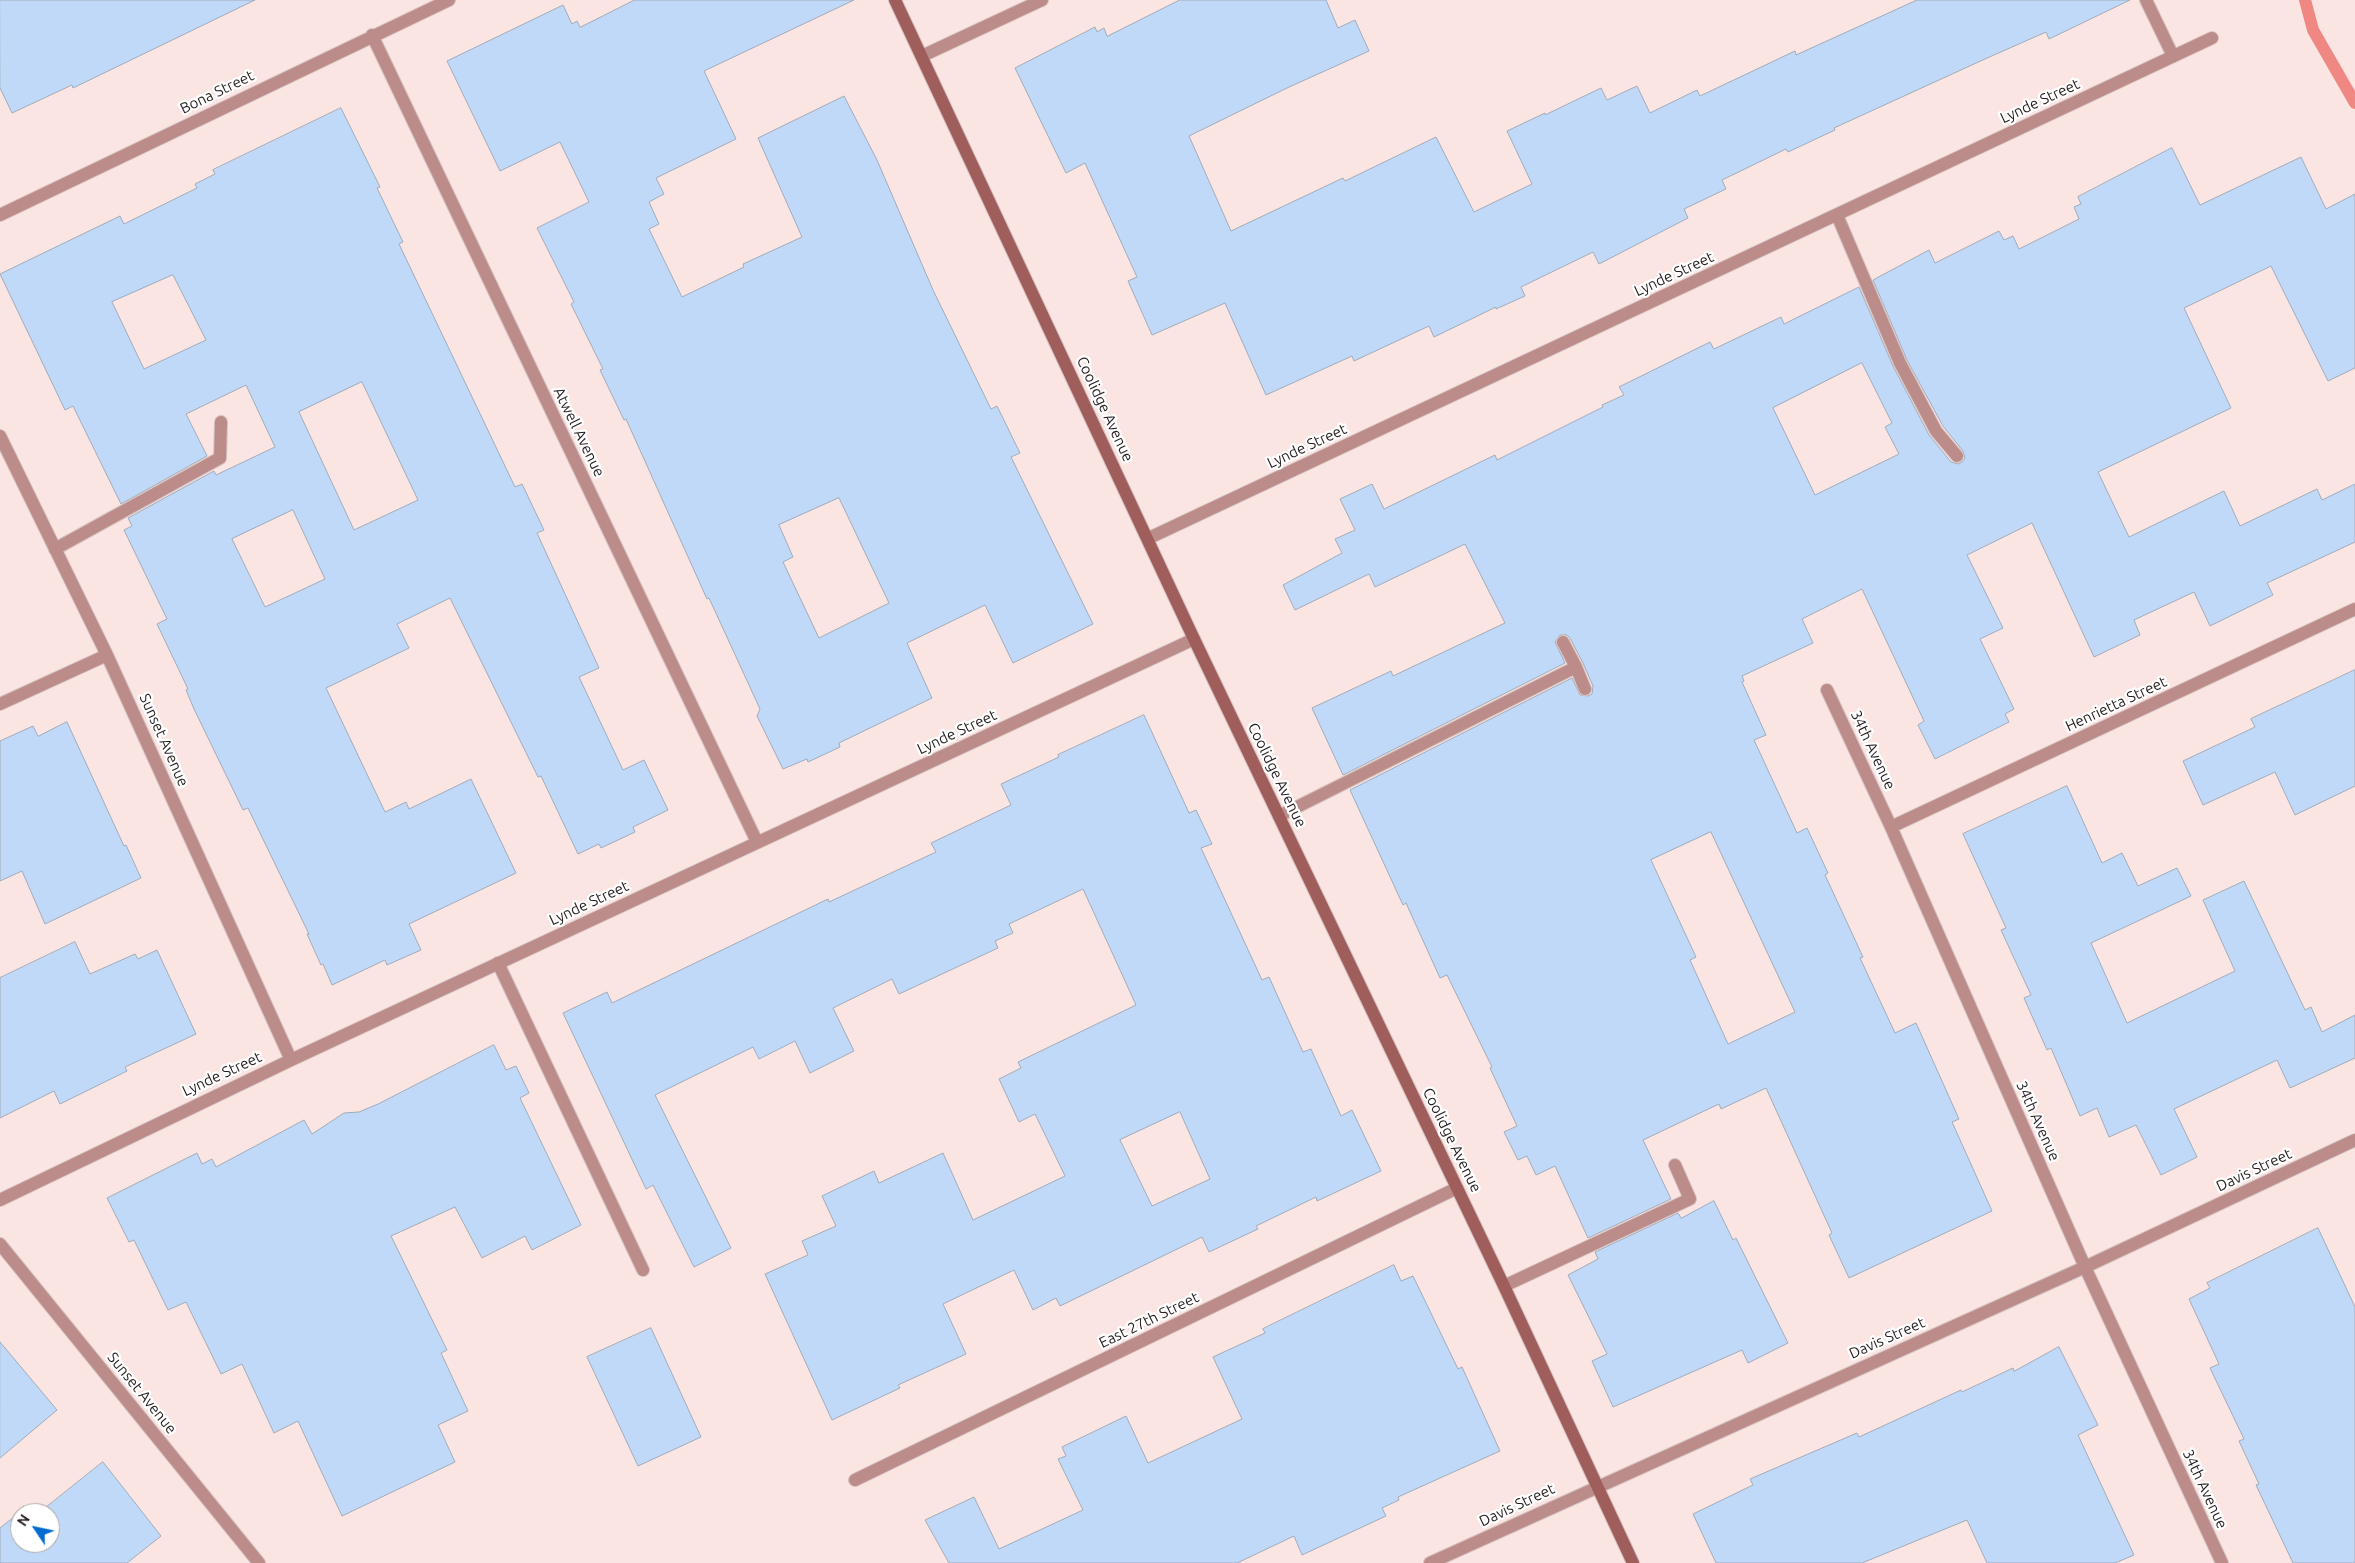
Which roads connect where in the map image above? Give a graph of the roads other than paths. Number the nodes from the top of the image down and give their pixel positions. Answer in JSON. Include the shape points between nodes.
{"nodes":[{"id":1,"x":449,"y":0,"type":"edge"},
{"id":2,"x":895,"y":0,"type":"edge"},
{"id":3,"x":1042,"y":0,"type":"edge"},
{"id":4,"x":2146,"y":0,"type":"edge"},
{"id":5,"x":372,"y":35,"type":"junction"},
{"id":6,"x":2212,"y":38,"type":"dead end"},
{"id":7,"x":922,"y":56,"type":"junction"},
{"id":8,"x":2173,"y":56,"type":"junction"},
{"id":9,"x":0,"y":215,"type":"edge"},
{"id":10,"x":1838,"y":215,"type":"junction"},
{"id":11,"x":221,"y":422,"type":"dead end"},
{"id":12,"x":0,"y":436,"type":"edge"},
{"id":13,"x":1958,"y":456,"type":"dead end"},
{"id":14,"x":1149,"y":538,"type":"junction"},
{"id":15,"x":55,"y":548,"type":"junction"},
{"id":16,"x":2355,"y":609,"type":"edge"},
{"id":17,"x":1194,"y":639,"type":"junction"},
{"id":18,"x":1563,"y":642,"type":"dead end"},
{"id":19,"x":107,"y":655,"type":"junction"},
{"id":20,"x":1576,"y":667,"type":"junction"},
{"id":21,"x":1585,"y":689,"type":"dead end"},
{"id":22,"x":1827,"y":690,"type":"dead end"},
{"id":23,"x":0,"y":704,"type":"edge"},
{"id":24,"x":1279,"y":816,"type":"junction"},
{"id":25,"x":1891,"y":827,"type":"junction"},
{"id":26,"x":757,"y":842,"type":"junction"},
{"id":27,"x":498,"y":963,"type":"junction"},
{"id":28,"x":292,"y":1060,"type":"junction"},
{"id":29,"x":2355,"y":1140,"type":"edge"},
{"id":30,"x":1675,"y":1165,"type":"dead end"},
{"id":31,"x":1457,"y":1188,"type":"junction"},
{"id":32,"x":0,"y":1200,"type":"edge"},
{"id":33,"x":0,"y":1244,"type":"edge"},
{"id":34,"x":2084,"y":1267,"type":"junction"},
{"id":35,"x":643,"y":1270,"type":"dead end"},
{"id":36,"x":1504,"y":1286,"type":"junction"},
{"id":37,"x":855,"y":1480,"type":"dead end"},
{"id":38,"x":1598,"y":1486,"type":"junction"},
{"id":39,"x":252,"y":1561,"type":"edge"},
{"id":40,"x":1430,"y":1563,"type":"edge"},
{"id":41,"x":1633,"y":1563,"type":"edge"},
{"id":42,"x":2222,"y":1563,"type":"edge"}],
"edges":[{"from":1,"to":5,"type":"street","name":"Bona Street"},
{"from":2,"to":7,"type":"street","name":"Coolidge Avenue"},
{"from":3,"to":7,"type":"street"},
{"from":4,"to":8,"type":"street"},
{"from":5,"to":9,"type":"street","name":"Bona Street"},
{"from":5,"to":26,"type":"street","name":"Atwell Avenue"},
{"from":6,"to":8,"type":"street","name":"Lynde Street"},
{"from":7,"to":14,"type":"street","name":"Coolidge Avenue"},
{"from":8,"to":10,"type":"street","name":"Lynde Street"},
{"from":10,"to":13,"type":"street","via":[[1900,363],[1936,431]]},
{"from":10,"to":14,"type":"street","name":"Lynde Street"},
{"from":11,"to":15,"type":"street","via":[[220,458]]},
{"from":12,"to":15,"type":"street","name":"Sunset Avenue"},
{"from":14,"to":17,"type":"street","name":"Coolidge Avenue"},
{"from":15,"to":19,"type":"street","name":"Sunset Avenue"},
{"from":16,"to":25,"type":"street","name":"Henrietta Street"},
{"from":17,"to":24,"type":"street","name":"Coolidge Avenue"},
{"from":17,"to":26,"type":"street","name":"Lynde Street"},
{"from":18,"to":20,"type":"street"},
{"from":19,"to":23,"type":"street"},
{"from":19,"to":28,"type":"street","name":"Sunset Avenue"},
{"from":20,"to":21,"type":"street"},
{"from":20,"to":24,"type":"street"},
{"from":22,"to":25,"type":"street","name":"34th Avenue"},
{"from":24,"to":31,"type":"street","name":"Coolidge Avenue"},
{"from":25,"to":34,"type":"street","name":"34th Avenue"},
{"from":26,"to":27,"type":"street","name":"Lynde Street"},
{"from":27,"to":28,"type":"street","name":"Lynde Street"},
{"from":27,"to":35,"type":"street"},
{"from":28,"to":32,"type":"street","name":"Lynde Street"},
{"from":29,"to":34,"type":"street","name":"Davis Street"},
{"from":30,"to":36,"type":"street","via":[[1690,1198]]},
{"from":31,"to":36,"type":"street","name":"Coolidge Avenue"},
{"from":31,"to":37,"type":"street","name":"East 27th Street"},
{"from":33,"to":39,"type":"street","name":"Sunset Avenue"},
{"from":34,"to":38,"type":"street","name":"Davis Street"},
{"from":34,"to":42,"type":"street","name":"34th Avenue"},
{"from":36,"to":38,"type":"street","name":"Coolidge Avenue"},
{"from":38,"to":40,"type":"street","name":"Davis Street"},
{"from":38,"to":41,"type":"street","name":"Coolidge Avenue"}]}
